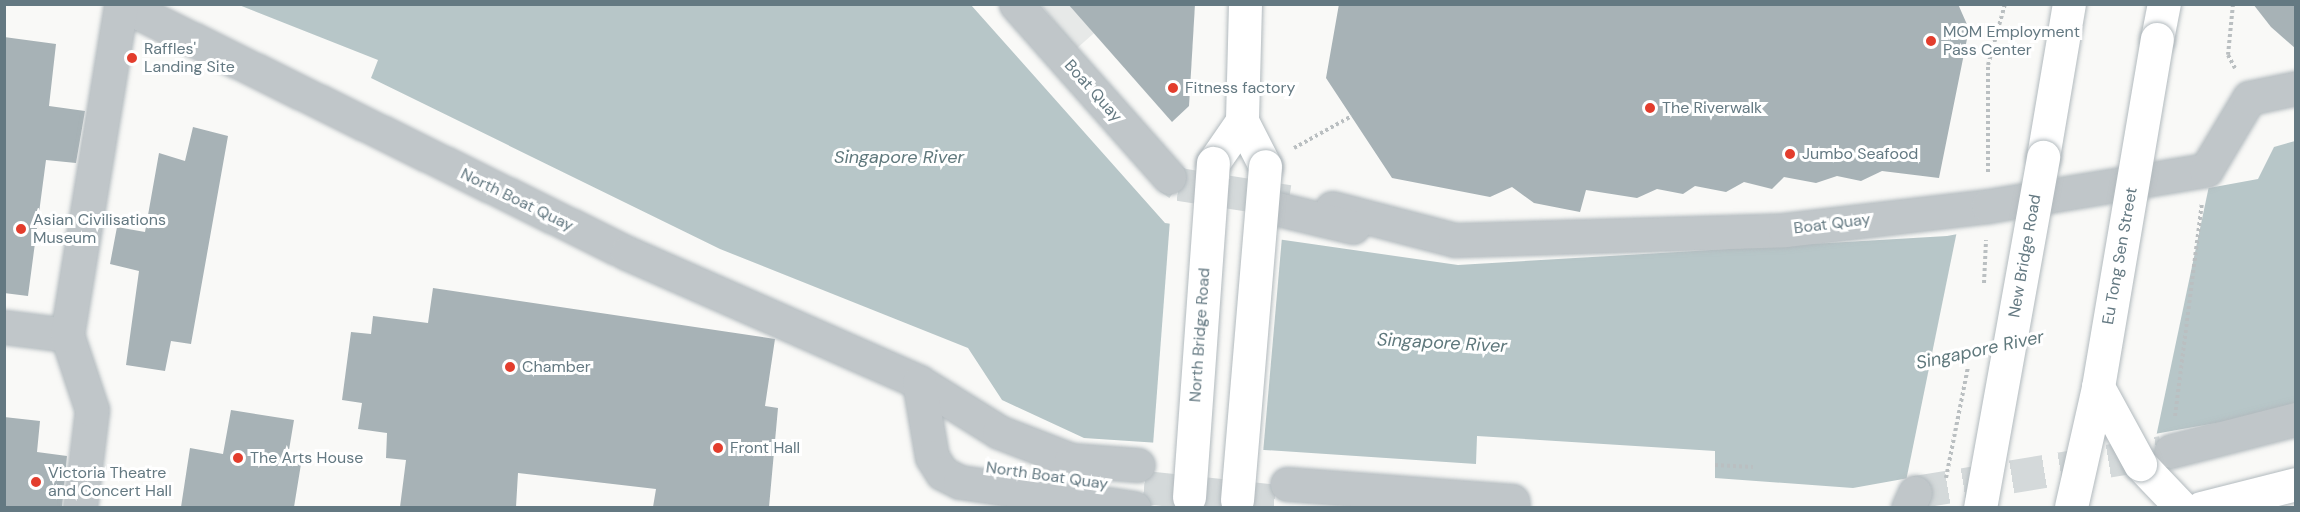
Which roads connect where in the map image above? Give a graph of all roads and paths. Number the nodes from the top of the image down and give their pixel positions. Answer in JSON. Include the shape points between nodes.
{"nodes":[{"id":1,"x":1016,"y":4,"type":"edge"},
{"id":2,"x":1245,"y":4,"type":"edge"},
{"id":3,"x":2005,"y":4,"type":"edge"},
{"id":4,"x":2070,"y":4,"type":"edge"},
{"id":5,"x":2164,"y":4,"type":"edge"},
{"id":6,"x":2233,"y":4,"type":"edge"},
{"id":7,"x":121,"y":5,"type":"edge"},
{"id":8,"x":2295,"y":88,"type":"edge"},
{"id":9,"x":2249,"y":98,"type":"junction"},
{"id":10,"x":1352,"y":116,"type":"dead end"},
{"id":11,"x":1242,"y":121,"type":"junction"},
{"id":12,"x":1313,"y":137,"type":"dead end"},
{"id":13,"x":2206,"y":170,"type":"junction"},
{"id":14,"x":1169,"y":177,"type":"tunnel mouth"},
{"id":15,"x":1988,"y":206,"type":"junction"},
{"id":16,"x":1278,"y":208,"type":"tunnel mouth"},
{"id":17,"x":1332,"y":208,"type":"dead end"},
{"id":18,"x":1455,"y":240,"type":"junction"},
{"id":19,"x":1983,"y":289,"type":"dead end"},
{"id":20,"x":4,"y":327,"type":"edge"},
{"id":21,"x":67,"y":335,"type":"junction"},
{"id":22,"x":1970,"y":359,"type":"dead end"},
{"id":23,"x":919,"y":382,"type":"junction"},
{"id":24,"x":2098,"y":387,"type":"junction"},
{"id":25,"x":2295,"y":419,"type":"edge"},
{"id":26,"x":2171,"y":451,"type":"joint"},
{"id":27,"x":1715,"y":465,"type":"dead end"},
{"id":28,"x":1753,"y":467,"type":"dead end"},
{"id":29,"x":1947,"y":477,"type":"dead end"},
{"id":30,"x":2295,"y":484,"type":"edge"},
{"id":31,"x":1138,"y":487,"type":"edge"},
{"id":32,"x":1189,"y":502,"type":"edge"},
{"id":33,"x":1236,"y":504,"type":"edge"},
{"id":34,"x":80,"y":507,"type":"edge"},
{"id":35,"x":1344,"y":507,"type":"edge"},
{"id":36,"x":1513,"y":507,"type":"edge"},
{"id":37,"x":1980,"y":507,"type":"edge"},
{"id":38,"x":2071,"y":507,"type":"edge"},
{"id":39,"x":2182,"y":507,"type":"edge"},
{"id":40,"x":2201,"y":507,"type":"edge"}],
"edges":[{"from":1,"to":14,"type":"street","name":"Boat Quay"},
{"from":2,"to":11,"type":"main road"},
{"from":3,"to":15,"type":"path","via":[[1988,65]]},
{"from":4,"to":37,"type":"main road","name":"New Bridge Road","bridge":true},
{"from":5,"to":24,"type":"main road","name":"Eu Tong Sen Street","bridge":true},
{"from":6,"to":9,"type":"path","via":[[2228,55]]},
{"from":7,"to":21,"type":"street","name":"North Boat Quay"},
{"from":7,"to":23,"type":"street","name":"North Boat Quay","via":[[627,253]]},
{"from":8,"to":9,"type":"street"},
{"from":9,"to":13,"type":"street"},
{"from":10,"to":12,"type":"path"},
{"from":11,"to":32,"type":"main road","name":"North Bridge Road","bridge":true,"via":[[1213,163]]},
{"from":11,"to":33,"type":"main road","bridge":true,"via":[[1265,166]]},
{"from":13,"to":15,"type":"street","name":"Boat Quay"},
{"from":13,"to":26,"type":"path"},
{"from":15,"to":18,"type":"street","name":"Boat Quay","via":[[1785,230]]},
{"from":15,"to":19,"type":"path"},
{"from":16,"to":18,"type":"street","name":"Boat Quay","via":[[1452,250]]},
{"from":17,"to":18,"type":"street","name":"Boat Quay"},
{"from":20,"to":21,"type":"street"},
{"from":21,"to":34,"type":"street","via":[[92,410]]},
{"from":22,"to":29,"type":"path"},
{"from":23,"to":31,"type":"street","name":"North Boat Quay","via":[[999,432]]},
{"from":23,"to":31,"type":"street","name":"North Boat Quay","via":[[935,463],[960,483]]},
{"from":24,"to":38,"type":"main road","name":"Eu Tong Sen Street","bridge":true},
{"from":24,"to":39,"type":"main road","bridge":true,"via":[[2140,464]]},
{"from":25,"to":26,"type":"street"},
{"from":27,"to":28,"type":"path"},
{"from":30,"to":40,"type":"main road"},
{"from":35,"to":36,"type":"street","via":[[1287,493],[1512,501]]}]}
